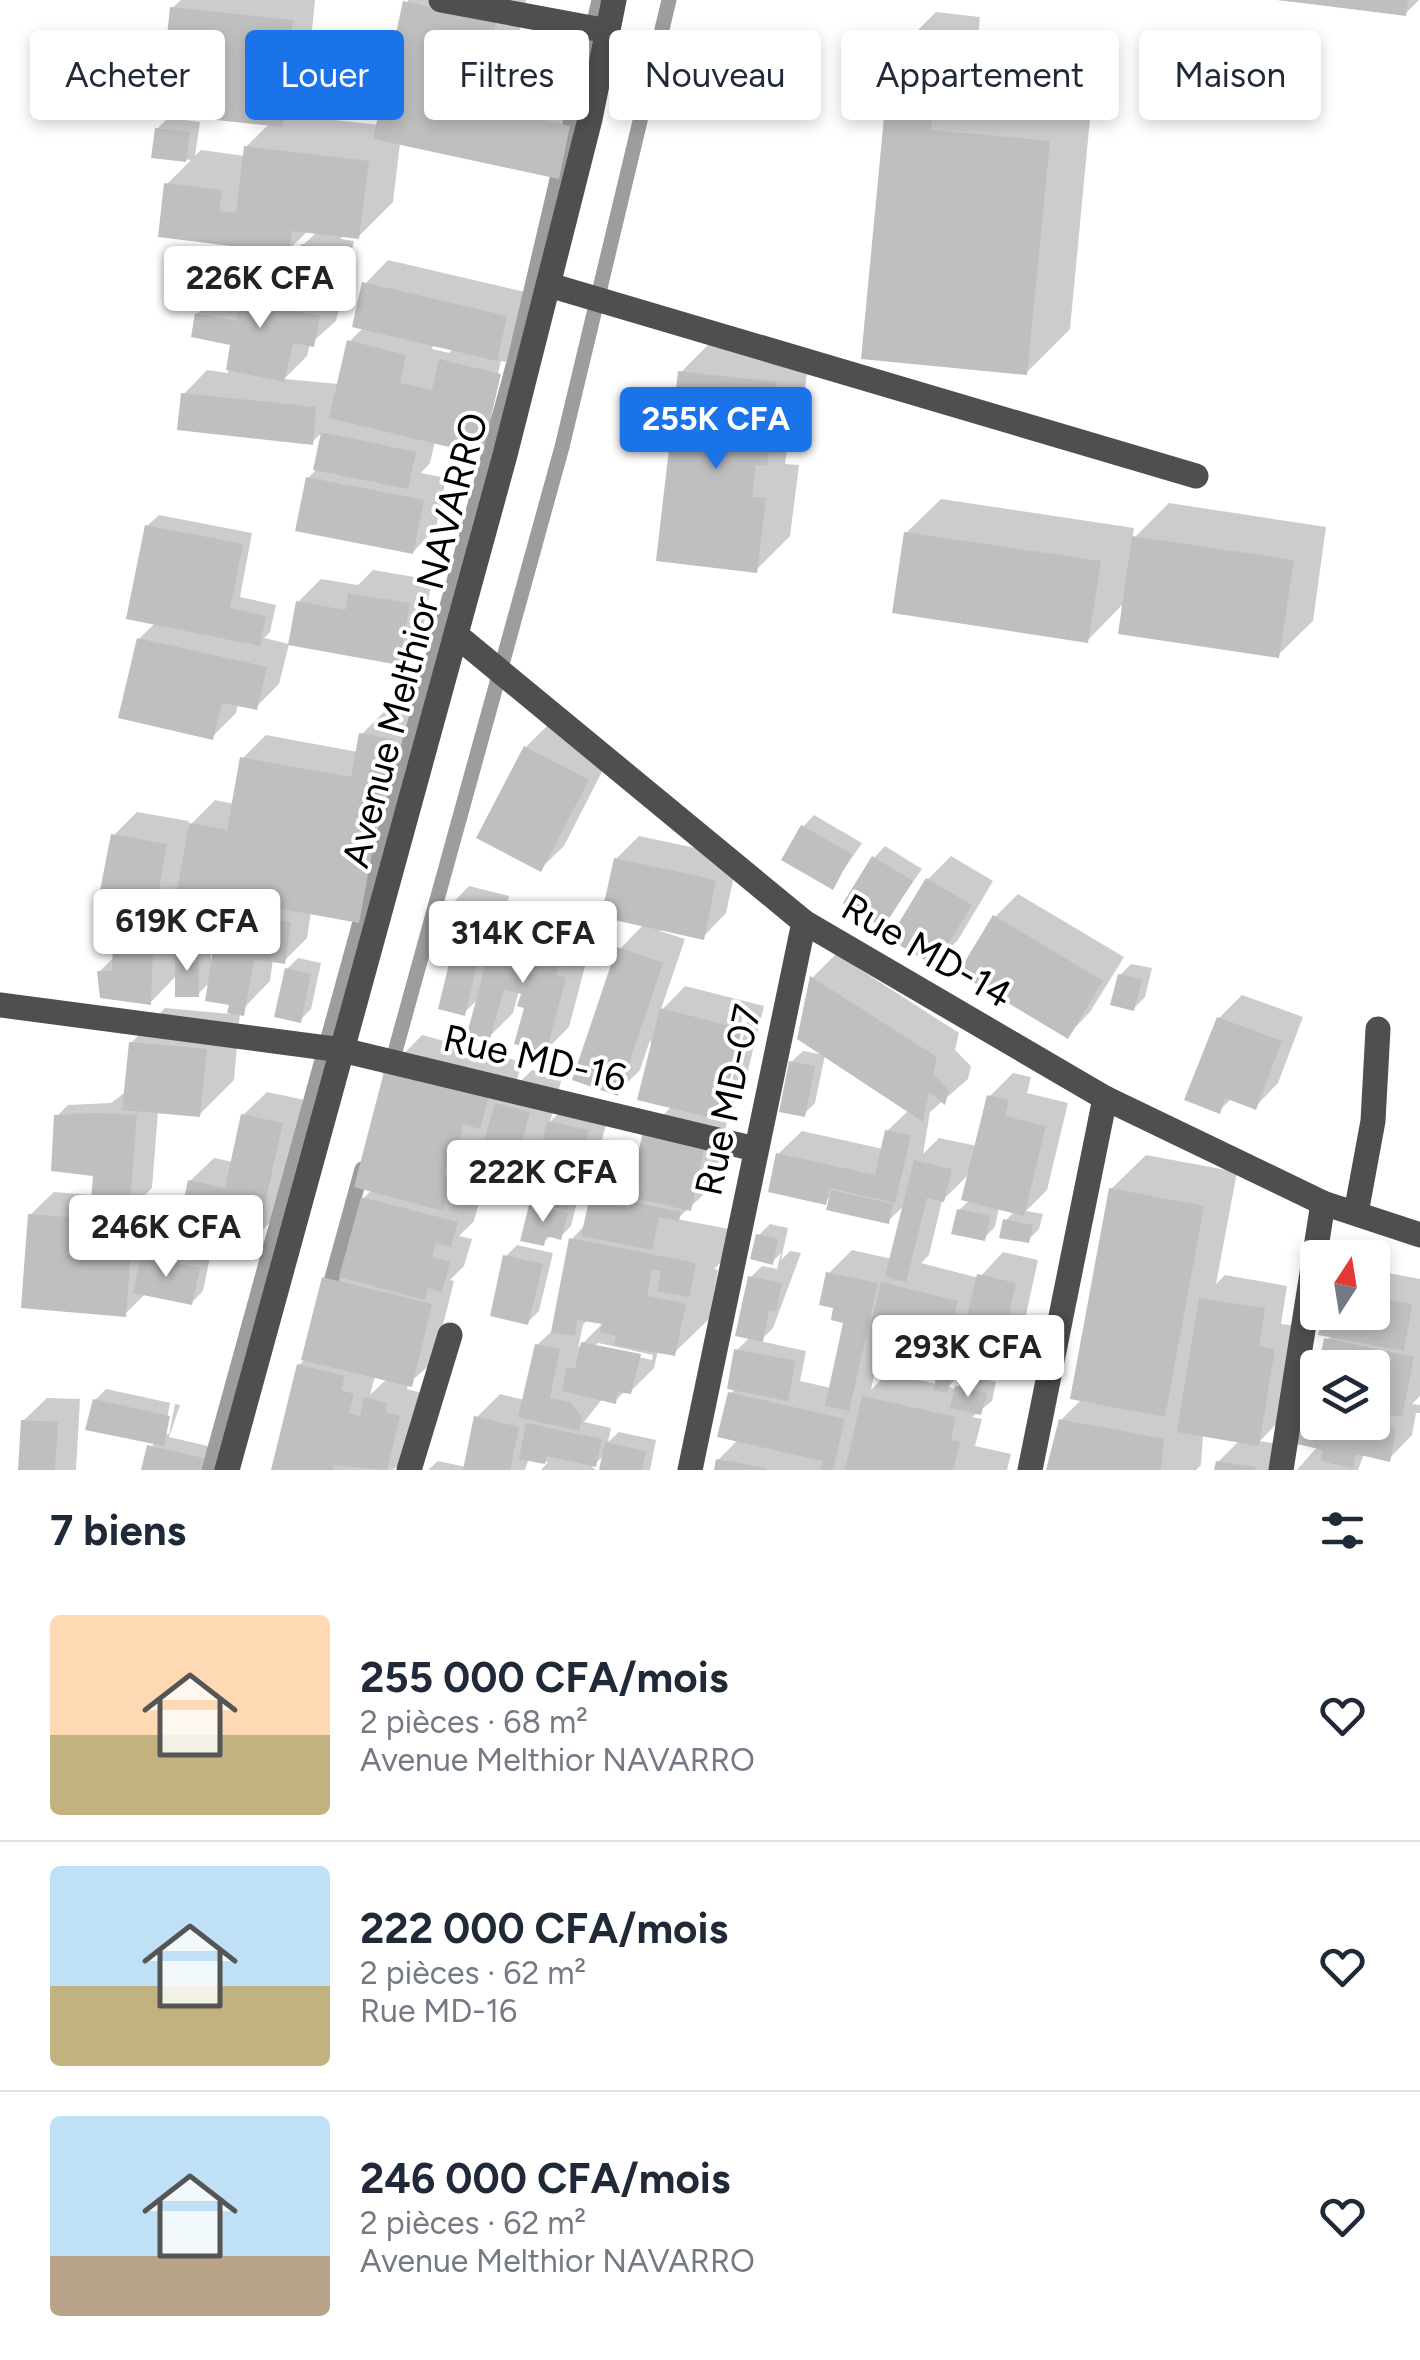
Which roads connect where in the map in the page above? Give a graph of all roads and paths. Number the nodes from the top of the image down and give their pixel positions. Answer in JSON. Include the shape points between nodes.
{"nodes":[{"id":1,"x":441,"y":0,"type":"edge"},
{"id":2,"x":614,"y":0,"type":"edge"},
{"id":3,"x":608,"y":30,"type":"junction"},
{"id":4,"x":549,"y":285,"type":"junction"},
{"id":5,"x":1196,"y":476,"type":"dead end"},
{"id":6,"x":456,"y":635,"type":"junction"},
{"id":7,"x":804,"y":922,"type":"junction"},
{"id":8,"x":0,"y":1005,"type":"edge"},
{"id":9,"x":1378,"y":1029,"type":"dead end"},
{"id":10,"x":342,"y":1050,"type":"junction"},
{"id":11,"x":1104,"y":1098,"type":"junction"},
{"id":12,"x":755,"y":1149,"type":"junction"},
{"id":13,"x":1323,"y":1203,"type":"junction"},
{"id":14,"x":1356,"y":1212,"type":"junction"},
{"id":15,"x":1420,"y":1235,"type":"edge"},
{"id":16,"x":450,"y":1335,"type":"dead end"},
{"id":17,"x":227,"y":1470,"type":"edge"},
{"id":18,"x":410,"y":1470,"type":"edge"},
{"id":19,"x":690,"y":1470,"type":"edge"},
{"id":20,"x":1030,"y":1470,"type":"edge"},
{"id":21,"x":1282,"y":1470,"type":"edge"}],
"edges":[{"from":1,"to":3,"type":"street"},
{"from":2,"to":3,"type":"street","name":"Avenue Melthior NAVARRO"},
{"from":3,"to":4,"type":"street","name":"Avenue Melthior NAVARRO"},
{"from":4,"to":5,"type":"street"},
{"from":4,"to":6,"type":"street","name":"Avenue Melthior NAVARRO"},
{"from":6,"to":7,"type":"street","name":"Rue MD-14"},
{"from":6,"to":10,"type":"street","name":"Avenue Melthior NAVARRO"},
{"from":7,"to":11,"type":"street","name":"Rue MD-14"},
{"from":7,"to":12,"type":"street","name":"Rue MD-07"},
{"from":8,"to":10,"type":"street","name":"Rue MD-16"},
{"from":9,"to":14,"type":"street","via":[[1374,1120]]},
{"from":10,"to":12,"type":"street","name":"Rue MD-16"},
{"from":10,"to":17,"type":"street","name":"Avenue Melthior NAVARRO"},
{"from":11,"to":13,"type":"street","name":"Rue MD-14"},
{"from":11,"to":20,"type":"street"},
{"from":12,"to":19,"type":"street","name":"Rue MD-07"},
{"from":13,"to":14,"type":"street","name":"Rue MD-14"},
{"from":13,"to":21,"type":"street"},
{"from":14,"to":15,"type":"street","name":"Rue MD-14"},
{"from":16,"to":18,"type":"street"}]}
